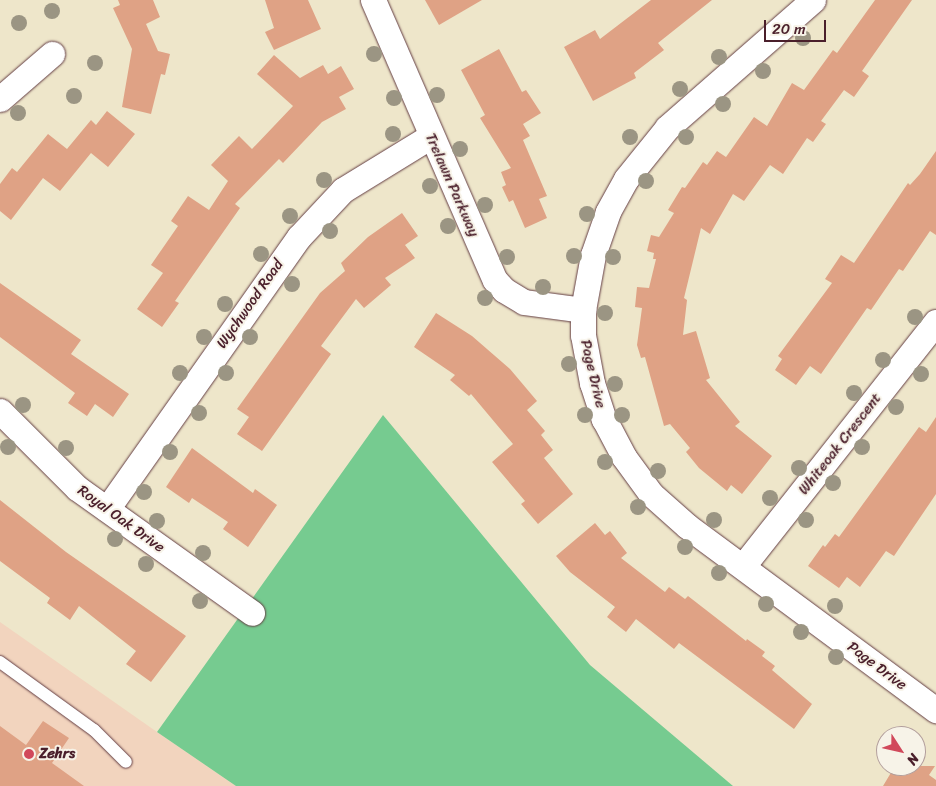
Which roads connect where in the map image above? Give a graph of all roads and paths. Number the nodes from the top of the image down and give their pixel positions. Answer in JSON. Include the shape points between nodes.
{"nodes":[{"id":1,"x":373,"y":0,"type":"edge"},
{"id":2,"x":813,"y":0,"type":"edge"},
{"id":3,"x":52,"y":54,"type":"dead end"},
{"id":4,"x":0,"y":99,"type":"edge"},
{"id":5,"x":430,"y":136,"type":"junction"},
{"id":6,"x":583,"y":310,"type":"junction"},
{"id":7,"x":936,"y":322,"type":"edge"},
{"id":8,"x":0,"y":412,"type":"edge"},
{"id":9,"x":106,"y":509,"type":"junction"},
{"id":10,"x":743,"y":566,"type":"junction"},
{"id":11,"x":252,"y":613,"type":"dead end"},
{"id":12,"x":0,"y":662,"type":"edge"},
{"id":13,"x":936,"y":710,"type":"edge"},
{"id":14,"x":126,"y":762,"type":"dead end"}],
"edges":[{"from":1,"to":5,"type":"street","name":"Trelawn Parkway"},
{"from":2,"to":6,"type":"street","name":"Page Drive","via":[[667,128],[638,161],[602,226]]},
{"from":3,"to":4,"type":"street"},
{"from":5,"to":6,"type":"street","name":"Trelawn Parkway","via":[[495,280],[513,297],[530,304]]},
{"from":5,"to":9,"type":"street","name":"Wychwood Road","via":[[343,190],[310,224],[273,271]]},
{"from":6,"to":10,"type":"street","name":"Page Drive","via":[[583,335],[592,383],[604,419],[624,457],[650,494]]},
{"from":7,"to":10,"type":"street","name":"Whiteoak Crescent"},
{"from":8,"to":9,"type":"street","name":"Royal Oak Drive","via":[[77,488]]},
{"from":9,"to":11,"type":"street","name":"Royal Oak Drive"},
{"from":10,"to":13,"type":"street","name":"Page Drive"},
{"from":12,"to":14,"type":"lane","via":[[94,730]]}]}
